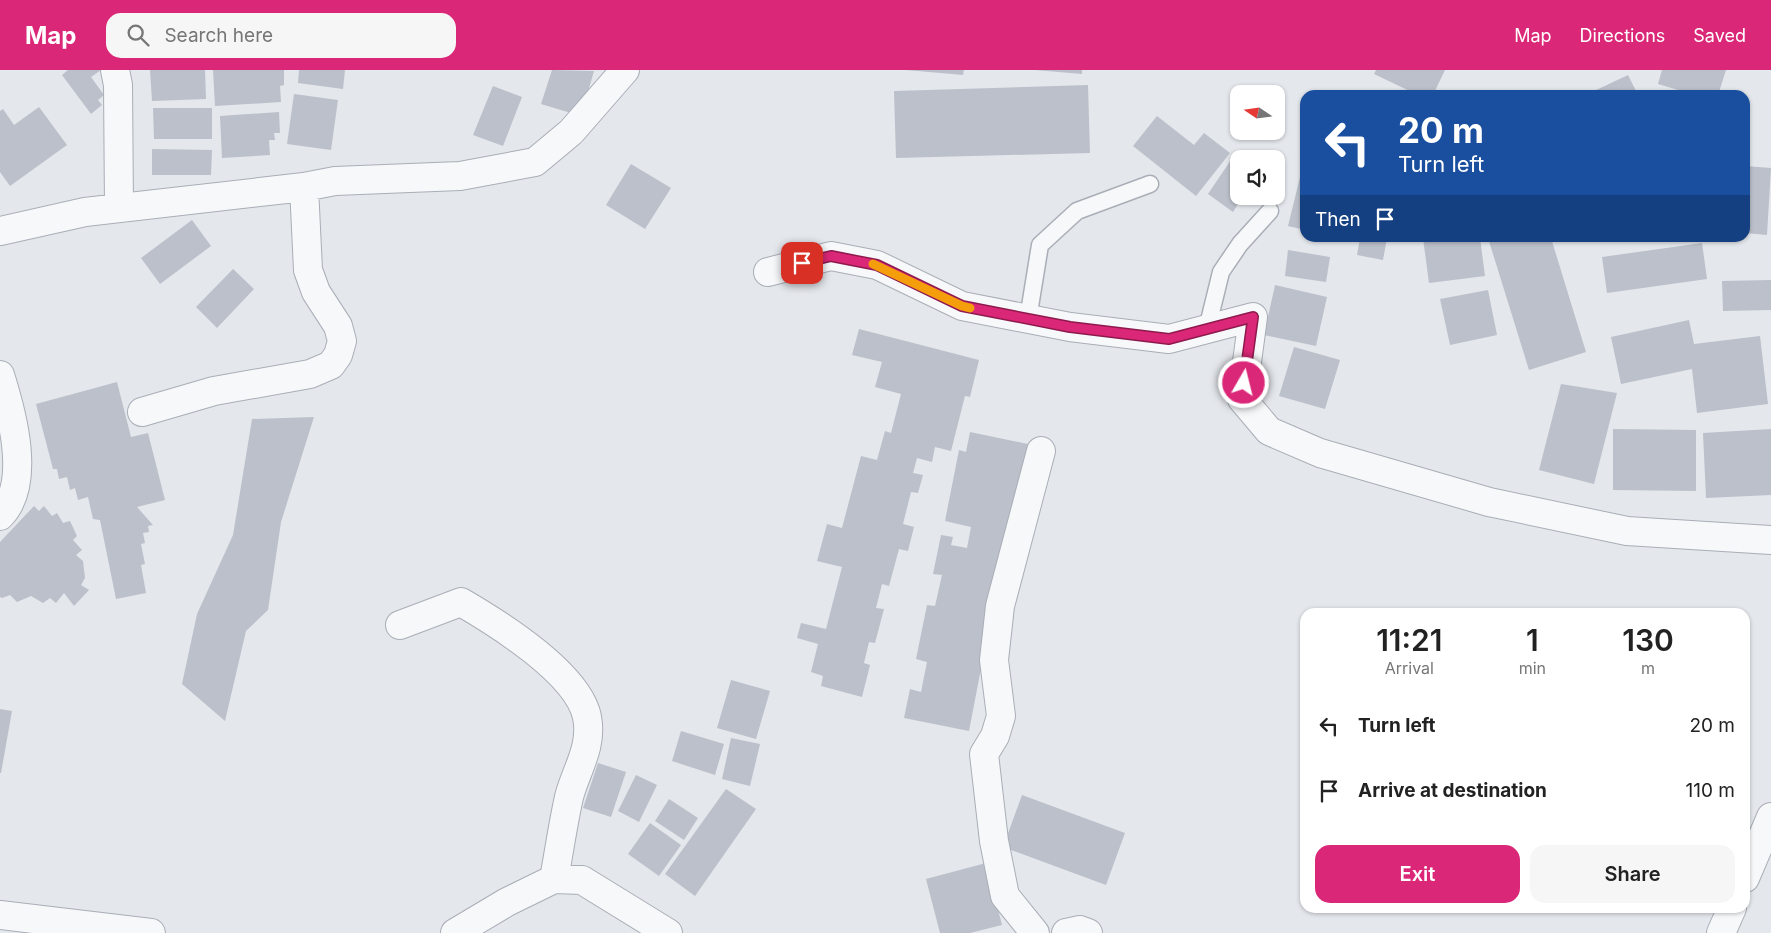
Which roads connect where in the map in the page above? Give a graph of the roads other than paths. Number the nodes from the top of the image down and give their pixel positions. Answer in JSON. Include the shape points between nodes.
{"nodes":[{"id":1,"x":115,"y":70,"type":"edge"},
{"id":2,"x":625,"y":70,"type":"edge"},
{"id":3,"x":1150,"y":184,"type":"dead end"},
{"id":4,"x":304,"y":187,"type":"junction"},
{"id":5,"x":119,"y":208,"type":"junction"},
{"id":6,"x":1270,"y":211,"type":"dead end"},
{"id":7,"x":0,"y":231,"type":"edge"},
{"id":8,"x":768,"y":272,"type":"dead end"},
{"id":9,"x":1028,"y":319,"type":"junction"},
{"id":10,"x":1207,"y":329,"type":"junction"},
{"id":11,"x":0,"y":375,"type":"edge"},
{"id":12,"x":142,"y":412,"type":"dead end"},
{"id":13,"x":1041,"y":451,"type":"dead end"},
{"id":14,"x":0,"y":516,"type":"edge"},
{"id":15,"x":1771,"y":540,"type":"edge"},
{"id":16,"x":400,"y":625,"type":"dead end"},
{"id":17,"x":1771,"y":817,"type":"edge"},
{"id":18,"x":1750,"y":866,"type":"edge"},
{"id":19,"x":554,"y":879,"type":"junction"},
{"id":20,"x":1730,"y":913,"type":"edge"},
{"id":21,"x":0,"y":915,"type":"edge"},
{"id":22,"x":151,"y":933,"type":"edge"},
{"id":23,"x":455,"y":933,"type":"edge"},
{"id":24,"x":668,"y":933,"type":"edge"},
{"id":25,"x":1035,"y":933,"type":"edge"},
{"id":26,"x":1066,"y":933,"type":"edge"},
{"id":27,"x":1088,"y":933,"type":"edge"},
{"id":28,"x":1721,"y":933,"type":"edge"}],
"edges":[{"from":1,"to":5,"type":"street","via":[[118,85]]},
{"from":2,"to":4,"type":"street","via":[[571,132],[535,162],[460,176],[335,181]]},
{"from":3,"to":9,"type":"lane","via":[[1077,211],[1040,245]]},
{"from":4,"to":5,"type":"street"},
{"from":4,"to":12,"type":"street","via":[[308,270],[316,292],[338,326],[342,342],[331,365],[310,374],[214,391]]},
{"from":5,"to":7,"type":"street","via":[[85,212]]},
{"from":6,"to":10,"type":"lane","via":[[1220,272]]},
{"from":8,"to":9,"type":"street","via":[[831,256],[877,265],[962,306]]},
{"from":9,"to":10,"type":"street","via":[[1169,339]]},
{"from":10,"to":15,"type":"street","via":[[1253,317],[1242,399],[1269,432],[1320,453],[1489,502],[1627,531]]},
{"from":11,"to":14,"type":"street","via":[[14,428],[18,473],[8,508]]},
{"from":13,"to":25,"type":"street","via":[[1000,606],[994,660],[1001,716],[995,736],[984,754],[994,840],[1005,896]]},
{"from":16,"to":19,"type":"street","via":[[460,602],[509,632],[569,683],[587,716],[586,754],[570,796]]},
{"from":17,"to":18,"type":"street"},
{"from":19,"to":23,"type":"street"},
{"from":19,"to":24,"type":"street","via":[[582,880]]},
{"from":20,"to":28,"type":"street"},
{"from":21,"to":22,"type":"street"},
{"from":26,"to":27,"type":"street","via":[[1080,930]]}]}
